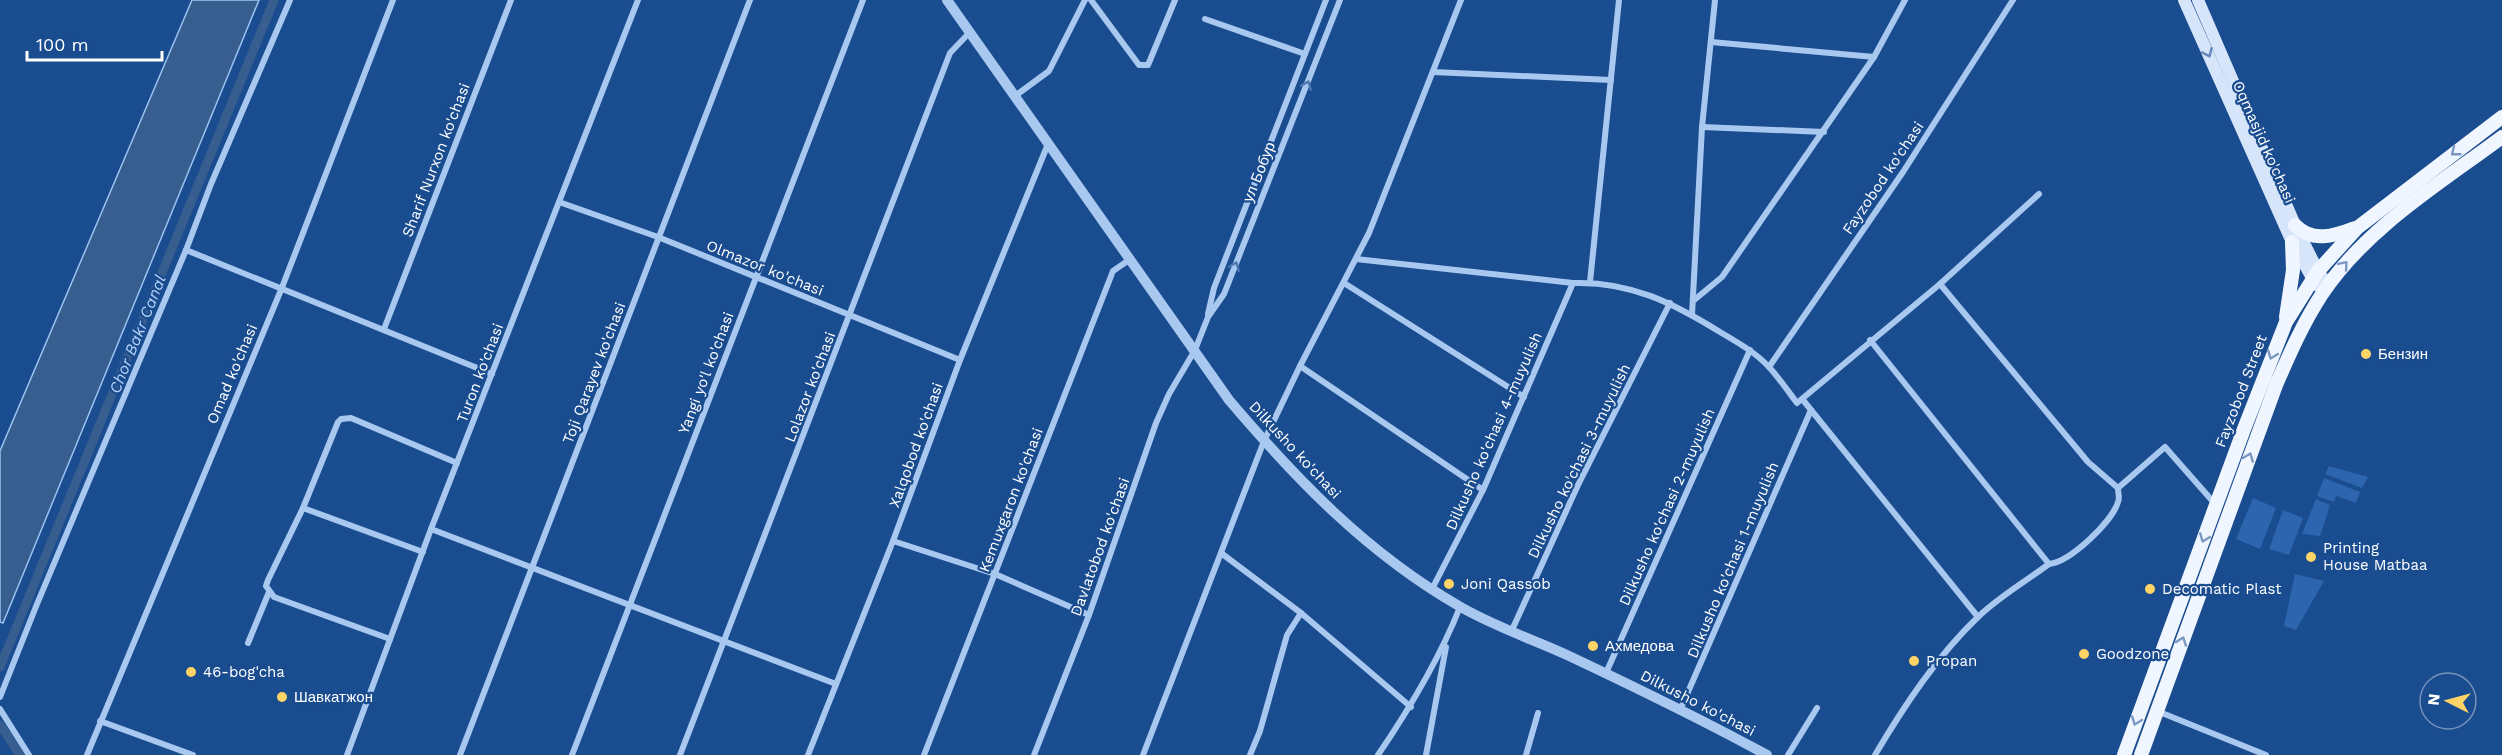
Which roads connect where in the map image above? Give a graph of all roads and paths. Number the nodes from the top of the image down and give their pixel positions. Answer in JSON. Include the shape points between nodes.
{"nodes":[{"id":1,"x":290,"y":0,"type":"edge"},
{"id":2,"x":393,"y":0,"type":"edge"},
{"id":3,"x":511,"y":0,"type":"edge"},
{"id":4,"x":638,"y":0,"type":"edge"},
{"id":5,"x":750,"y":0,"type":"edge"},
{"id":6,"x":863,"y":0,"type":"edge"},
{"id":7,"x":947,"y":0,"type":"edge"},
{"id":8,"x":1085,"y":0,"type":"edge"},
{"id":9,"x":1091,"y":0,"type":"edge"},
{"id":10,"x":1175,"y":0,"type":"edge"},
{"id":11,"x":1326,"y":0,"type":"edge"},
{"id":12,"x":1340,"y":0,"type":"edge"},
{"id":13,"x":1461,"y":0,"type":"edge"},
{"id":14,"x":1619,"y":0,"type":"edge"},
{"id":15,"x":1715,"y":0,"type":"edge"},
{"id":16,"x":1905,"y":0,"type":"edge"},
{"id":17,"x":2013,"y":0,"type":"edge"},
{"id":18,"x":2184,"y":0,"type":"edge"},
{"id":19,"x":2198,"y":0,"type":"edge"},
{"id":20,"x":1204,"y":19,"type":"dead end"},
{"id":21,"x":970,"y":32,"type":"junction"},
{"id":22,"x":1711,"y":42,"type":"junction"},
{"id":23,"x":1305,"y":54,"type":"junction"},
{"id":24,"x":1874,"y":57,"type":"junction"},
{"id":25,"x":1433,"y":72,"type":"junction"},
{"id":26,"x":1611,"y":80,"type":"junction"},
{"id":27,"x":1015,"y":96,"type":"junction"},
{"id":28,"x":2502,"y":117,"type":"edge"},
{"id":29,"x":1702,"y":127,"type":"junction"},
{"id":30,"x":1824,"y":132,"type":"junction"},
{"id":31,"x":2502,"y":137,"type":"edge"},
{"id":32,"x":1048,"y":143,"type":"junction"},
{"id":33,"x":2039,"y":194,"type":"dead end"},
{"id":34,"x":560,"y":202,"type":"junction"},
{"id":35,"x":2295,"y":225,"type":"junction"},
{"id":36,"x":2357,"y":228,"type":"junction"},
{"id":37,"x":658,"y":237,"type":"junction"},
{"id":38,"x":2292,"y":242,"type":"junction"},
{"id":39,"x":186,"y":250,"type":"junction"},
{"id":40,"x":1356,"y":259,"type":"junction"},
{"id":41,"x":1129,"y":260,"type":"junction"},
{"id":42,"x":2315,"y":275,"type":"junction"},
{"id":43,"x":755,"y":278,"type":"junction"},
{"id":44,"x":1590,"y":282,"type":"junction"},
{"id":45,"x":1344,"y":283,"type":"junction"},
{"id":46,"x":1574,"y":283,"type":"junction"},
{"id":47,"x":1940,"y":284,"type":"junction"},
{"id":48,"x":281,"y":290,"type":"junction"},
{"id":49,"x":2325,"y":290,"type":"junction"},
{"id":50,"x":1693,"y":301,"type":"junction"},
{"id":51,"x":1670,"y":303,"type":"junction"},
{"id":52,"x":1692,"y":315,"type":"junction"},
{"id":53,"x":850,"y":316,"type":"junction"},
{"id":54,"x":1208,"y":317,"type":"junction"},
{"id":55,"x":2286,"y":322,"type":"junction"},
{"id":56,"x":384,"y":329,"type":"junction"},
{"id":57,"x":1870,"y":340,"type":"junction"},
{"id":58,"x":1195,"y":350,"type":"junction"},
{"id":59,"x":1750,"y":350,"type":"junction"},
{"id":60,"x":960,"y":360,"type":"junction"},
{"id":61,"x":1300,"y":366,"type":"junction"},
{"id":62,"x":1769,"y":367,"type":"junction"},
{"id":63,"x":492,"y":374,"type":"junction"},
{"id":64,"x":1524,"y":397,"type":"junction"},
{"id":65,"x":1803,"y":400,"type":"junction"},
{"id":66,"x":1811,"y":410,"type":"junction"},
{"id":67,"x":1264,"y":441,"type":"junction"},
{"id":68,"x":457,"y":463,"type":"junction"},
{"id":69,"x":2118,"y":488,"type":"junction"},
{"id":70,"x":1483,"y":490,"type":"junction"},
{"id":71,"x":2216,"y":506,"type":"junction"},
{"id":72,"x":303,"y":508,"type":"junction"},
{"id":73,"x":431,"y":529,"type":"junction"},
{"id":74,"x":893,"y":541,"type":"junction"},
{"id":75,"x":423,"y":552,"type":"junction"},
{"id":76,"x":1221,"y":553,"type":"junction"},
{"id":77,"x":2049,"y":564,"type":"junction"},
{"id":78,"x":533,"y":567,"type":"junction"},
{"id":79,"x":995,"y":574,"type":"junction"},
{"id":80,"x":1432,"y":589,"type":"junction"},
{"id":81,"x":269,"y":592,"type":"junction"},
{"id":82,"x":629,"y":605,"type":"junction"},
{"id":83,"x":1460,"y":607,"type":"junction"},
{"id":84,"x":1301,"y":613,"type":"junction"},
{"id":85,"x":1089,"y":615,"type":"junction"},
{"id":86,"x":1978,"y":617,"type":"junction"},
{"id":87,"x":1512,"y":630,"type":"junction"},
{"id":88,"x":390,"y":639,"type":"junction"},
{"id":89,"x":1448,"y":639,"type":"junction"},
{"id":90,"x":725,"y":640,"type":"junction"},
{"id":91,"x":248,"y":643,"type":"dead end"},
{"id":92,"x":1606,"y":673,"type":"junction"},
{"id":93,"x":836,"y":684,"type":"junction"},
{"id":94,"x":0,"y":697,"type":"edge"},
{"id":95,"x":1411,"y":707,"type":"junction"},
{"id":96,"x":1681,"y":708,"type":"junction"},
{"id":97,"x":1817,"y":708,"type":"dead end"},
{"id":98,"x":0,"y":709,"type":"edge"},
{"id":99,"x":2157,"y":711,"type":"junction"},
{"id":100,"x":1539,"y":712,"type":"dead end"},
{"id":101,"x":100,"y":721,"type":"junction"},
{"id":102,"x":29,"y":755,"type":"edge"},
{"id":103,"x":87,"y":755,"type":"edge"},
{"id":104,"x":193,"y":755,"type":"edge"},
{"id":105,"x":347,"y":755,"type":"edge"},
{"id":106,"x":460,"y":755,"type":"edge"},
{"id":107,"x":572,"y":755,"type":"edge"},
{"id":108,"x":680,"y":755,"type":"edge"},
{"id":109,"x":808,"y":755,"type":"edge"},
{"id":110,"x":924,"y":755,"type":"edge"},
{"id":111,"x":1034,"y":755,"type":"edge"},
{"id":112,"x":1143,"y":755,"type":"edge"},
{"id":113,"x":1250,"y":755,"type":"edge"},
{"id":114,"x":1378,"y":755,"type":"edge"},
{"id":115,"x":1426,"y":755,"type":"edge"},
{"id":116,"x":1526,"y":755,"type":"edge"},
{"id":117,"x":1767,"y":755,"type":"edge"},
{"id":118,"x":1788,"y":755,"type":"edge"},
{"id":119,"x":1875,"y":755,"type":"edge"},
{"id":120,"x":2124,"y":755,"type":"edge"},
{"id":121,"x":2141,"y":755,"type":"edge"},
{"id":122,"x":2266,"y":755,"type":"edge"}],
"edges":[{"from":1,"to":39,"type":"street"},
{"from":2,"to":48,"type":"street","name":"Omad ko'chasi"},
{"from":3,"to":56,"type":"street","name":"Sharif Nurxon ko'chasi"},
{"from":4,"to":34,"type":"street","name":"Turon ko'chasi"},
{"from":5,"to":37,"type":"street","name":"Toji Qarayev ko'chasi"},
{"from":6,"to":43,"type":"street","name":"Yangi yo'l ko'chasi"},
{"from":7,"to":21,"type":"street","name":"Dilkusho ko'chasi"},
{"from":8,"to":27,"type":"street","via":[[1049,71]]},
{"from":9,"to":10,"type":"street","via":[[1139,65],[1148,65]]},
{"from":11,"to":23,"type":"street"},
{"from":54,"to":12,"type":"street","name":"ул Бобур","one_way":true,"via":[[1224,294]]},
{"from":13,"to":25,"type":"street"},
{"from":14,"to":26,"type":"street"},
{"from":15,"to":22,"type":"street"},
{"from":16,"to":24,"type":"street"},
{"from":17,"to":62,"type":"street","name":"Fayzobod ko'chasi","via":[[1903,172]]},
{"from":18,"to":38,"type":"main road","name":"Oqmasjid ko'chasi","one_way":true},
{"from":19,"to":35,"type":"main road","name":"Oqmasjid ko'chasi"},
{"from":20,"to":23,"type":"street"},
{"from":21,"to":27,"type":"street","name":"Dilkusho ko'chasi"},
{"from":21,"to":53,"type":"street","name":"Lolazor ko'chasi","via":[[950,54]]},
{"from":22,"to":24,"type":"street"},
{"from":22,"to":29,"type":"street"},
{"from":23,"to":54,"type":"street","via":[[1214,288]]},
{"from":24,"to":30,"type":"street"},
{"from":25,"to":26,"type":"street"},
{"from":25,"to":40,"type":"street"},
{"from":26,"to":44,"type":"street"},
{"from":27,"to":32,"type":"street","name":"Dilkusho ko'chasi"},
{"from":28,"to":36,"type":"main road","name":"Fayzobod Street","one_way":true},
{"from":29,"to":30,"type":"street"},
{"from":29,"to":50,"type":"street"},
{"from":30,"to":50,"type":"street","via":[[1722,277]]},
{"from":49,"to":31,"type":"main road","name":"Fayzobod Street","one_way":true,"via":[[2360,247]]},
{"from":32,"to":41,"type":"street","name":"Dilkusho ko'chasi"},
{"from":32,"to":60,"type":"street","name":"Xalqobod ko'chasi"},
{"from":33,"to":47,"type":"street"},
{"from":34,"to":37,"type":"street","name":"Olmazor ko'chasi"},
{"from":34,"to":63,"type":"street","name":"Turon ko'chasi"},
{"from":35,"to":36,"type":"main road","via":[[2317,237]]},
{"from":35,"to":42,"type":"main road","name":"Oqmasjid ko'chasi"},
{"from":36,"to":42,"type":"main road","name":"Fayzobod Street"},
{"from":37,"to":43,"type":"street","name":"Olmazor ko'chasi"},
{"from":37,"to":78,"type":"street","name":"Toji Qarayev ko'chasi"},
{"from":38,"to":42,"type":"main road","name":"Oqmasjid ko'chasi"},
{"from":38,"to":55,"type":"main road","via":[[2293,270]]},
{"from":39,"to":48,"type":"street"},
{"from":39,"to":94,"type":"street"},
{"from":40,"to":45,"type":"street"},
{"from":40,"to":46,"type":"street"},
{"from":41,"to":58,"type":"street","name":"Dilkusho ko'chasi"},
{"from":41,"to":79,"type":"street","name":"Kemuxgaron ko'chasi","via":[[1113,271]]},
{"from":42,"to":49,"type":"main road","name":"Oqmasjid ko'chasi"},
{"from":42,"to":55,"type":"main road","name":"Fayzobod Street"},
{"from":43,"to":53,"type":"street","name":"Olmazor ko'chasi"},
{"from":43,"to":82,"type":"street","name":"Yangi yo'l ko'chasi"},
{"from":44,"to":46,"type":"street"},
{"from":44,"to":51,"type":"street","via":[[1635,289]]},
{"from":45,"to":61,"type":"street"},
{"from":45,"to":64,"type":"street"},
{"from":46,"to":64,"type":"street","name":"Dilkusho ko'chasi 4-muyulish"},
{"from":47,"to":57,"type":"street"},
{"from":47,"to":69,"type":"street","via":[[2088,462]]},
{"from":48,"to":56,"type":"street"},
{"from":48,"to":101,"type":"street","name":"Omad ko'chasi"},
{"from":99,"to":49,"type":"main road","name":"Fayzobod Street","one_way":true,"via":[[2276,385],[2293,345]]},
{"from":50,"to":52,"type":"street"},
{"from":51,"to":52,"type":"street"},
{"from":51,"to":87,"type":"street","name":"Dilkusho ko'chasi 3-muyulish","via":[[1578,485]]},
{"from":52,"to":59,"type":"street"},
{"from":53,"to":60,"type":"street","name":"Olmazor ko'chasi"},
{"from":53,"to":90,"type":"street","name":"Lolazor ko'chasi"},
{"from":54,"to":58,"type":"street","name":"ул Бобур"},
{"from":55,"to":71,"type":"main road","name":"Fayzobod Street","one_way":true},
{"from":56,"to":63,"type":"street"},
{"from":57,"to":65,"type":"street"},
{"from":57,"to":77,"type":"street"},
{"from":58,"to":67,"type":"street","name":"Dilkusho ko'chasi","via":[[1229,400]]},
{"from":58,"to":85,"type":"street","name":"Davlatobod ko'chasi","via":[[1156,423]]},
{"from":59,"to":62,"type":"street"},
{"from":59,"to":92,"type":"street","name":"Dilkusho ko'chasi 2-muyulish"},
{"from":60,"to":74,"type":"street","name":"Xalqobod ko'chasi"},
{"from":61,"to":67,"type":"street"},
{"from":61,"to":70,"type":"street"},
{"from":62,"to":65,"type":"street","via":[[1797,403]]},
{"from":63,"to":68,"type":"street","name":"Turon ko'chasi"},
{"from":64,"to":70,"type":"street","name":"Dilkusho ko'chasi 4-muyulish"},
{"from":65,"to":66,"type":"street"},
{"from":66,"to":86,"type":"street"},
{"from":66,"to":96,"type":"street","name":"Dilkusho ko'chasi 1-muyulish"},
{"from":67,"to":76,"type":"street"},
{"from":67,"to":80,"type":"street","name":"Dilkusho ko'chasi","via":[[1348,527]]},
{"from":68,"to":72,"type":"street","via":[[351,418],[341,419]]},
{"from":68,"to":73,"type":"street","name":"Turon ko'chasi"},
{"from":69,"to":71,"type":"street","via":[[2165,447]]},
{"from":69,"to":77,"type":"street","via":[[2119,500],[2110,519],[2067,557]]},
{"from":70,"to":80,"type":"street","name":"Dilkusho ko'chasi 4-muyulish"},
{"from":71,"to":120,"type":"main road","name":"Fayzobod Street","one_way":true},
{"from":72,"to":75,"type":"street"},
{"from":72,"to":81,"type":"street","via":[[268,580]]},
{"from":73,"to":75,"type":"street","name":"Turon ko'chasi"},
{"from":73,"to":78,"type":"street"},
{"from":74,"to":79,"type":"street"},
{"from":74,"to":93,"type":"street","name":"Xalqobod ko'chasi"},
{"from":75,"to":88,"type":"street","name":"Turon ko'chasi"},
{"from":76,"to":84,"type":"street"},
{"from":76,"to":112,"type":"street"},
{"from":77,"to":86,"type":"street"},
{"from":78,"to":82,"type":"street"},
{"from":78,"to":106,"type":"street","name":"Toji Qarayev ko'chasi"},
{"from":79,"to":85,"type":"street"},
{"from":79,"to":110,"type":"street","name":"Kemuxgaron ko'chasi"},
{"from":80,"to":83,"type":"street","name":"Dilkusho ko'chasi"},
{"from":81,"to":88,"type":"street"},
{"from":81,"to":91,"type":"street"},
{"from":82,"to":90,"type":"street"},
{"from":82,"to":107,"type":"street","name":"Yangi yo'l ko'chasi"},
{"from":83,"to":87,"type":"street","name":"Dilkusho ko'chasi"},
{"from":83,"to":89,"type":"street"},
{"from":84,"to":95,"type":"street"},
{"from":84,"to":113,"type":"street","via":[[1287,635]]},
{"from":85,"to":111,"type":"street","name":"Davlatobod ko'chasi"},
{"from":86,"to":119,"type":"street","via":[[1908,700]]},
{"from":87,"to":92,"type":"street","name":"Dilkusho ko'chasi"},
{"from":88,"to":105,"type":"street","name":"Turon ko'chasi"},
{"from":89,"to":95,"type":"street"},
{"from":89,"to":115,"type":"street"},
{"from":90,"to":93,"type":"street"},
{"from":90,"to":108,"type":"street","name":"Lolazor ko'chasi"},
{"from":92,"to":96,"type":"street","name":"Dilkusho ko'chasi"},
{"from":93,"to":109,"type":"street","name":"Xalqobod ko'chasi"},
{"from":95,"to":114,"type":"street"},
{"from":96,"to":117,"type":"street","name":"Dilkusho ko'chasi"},
{"from":97,"to":118,"type":"street"},
{"from":98,"to":102,"type":"street"},
{"from":99,"to":121,"type":"main road","name":"Fayzobod Street"},
{"from":99,"to":122,"type":"street"},
{"from":100,"to":116,"type":"street"},
{"from":101,"to":103,"type":"street","name":"Omad ko'chasi"},
{"from":101,"to":104,"type":"street"}]}
